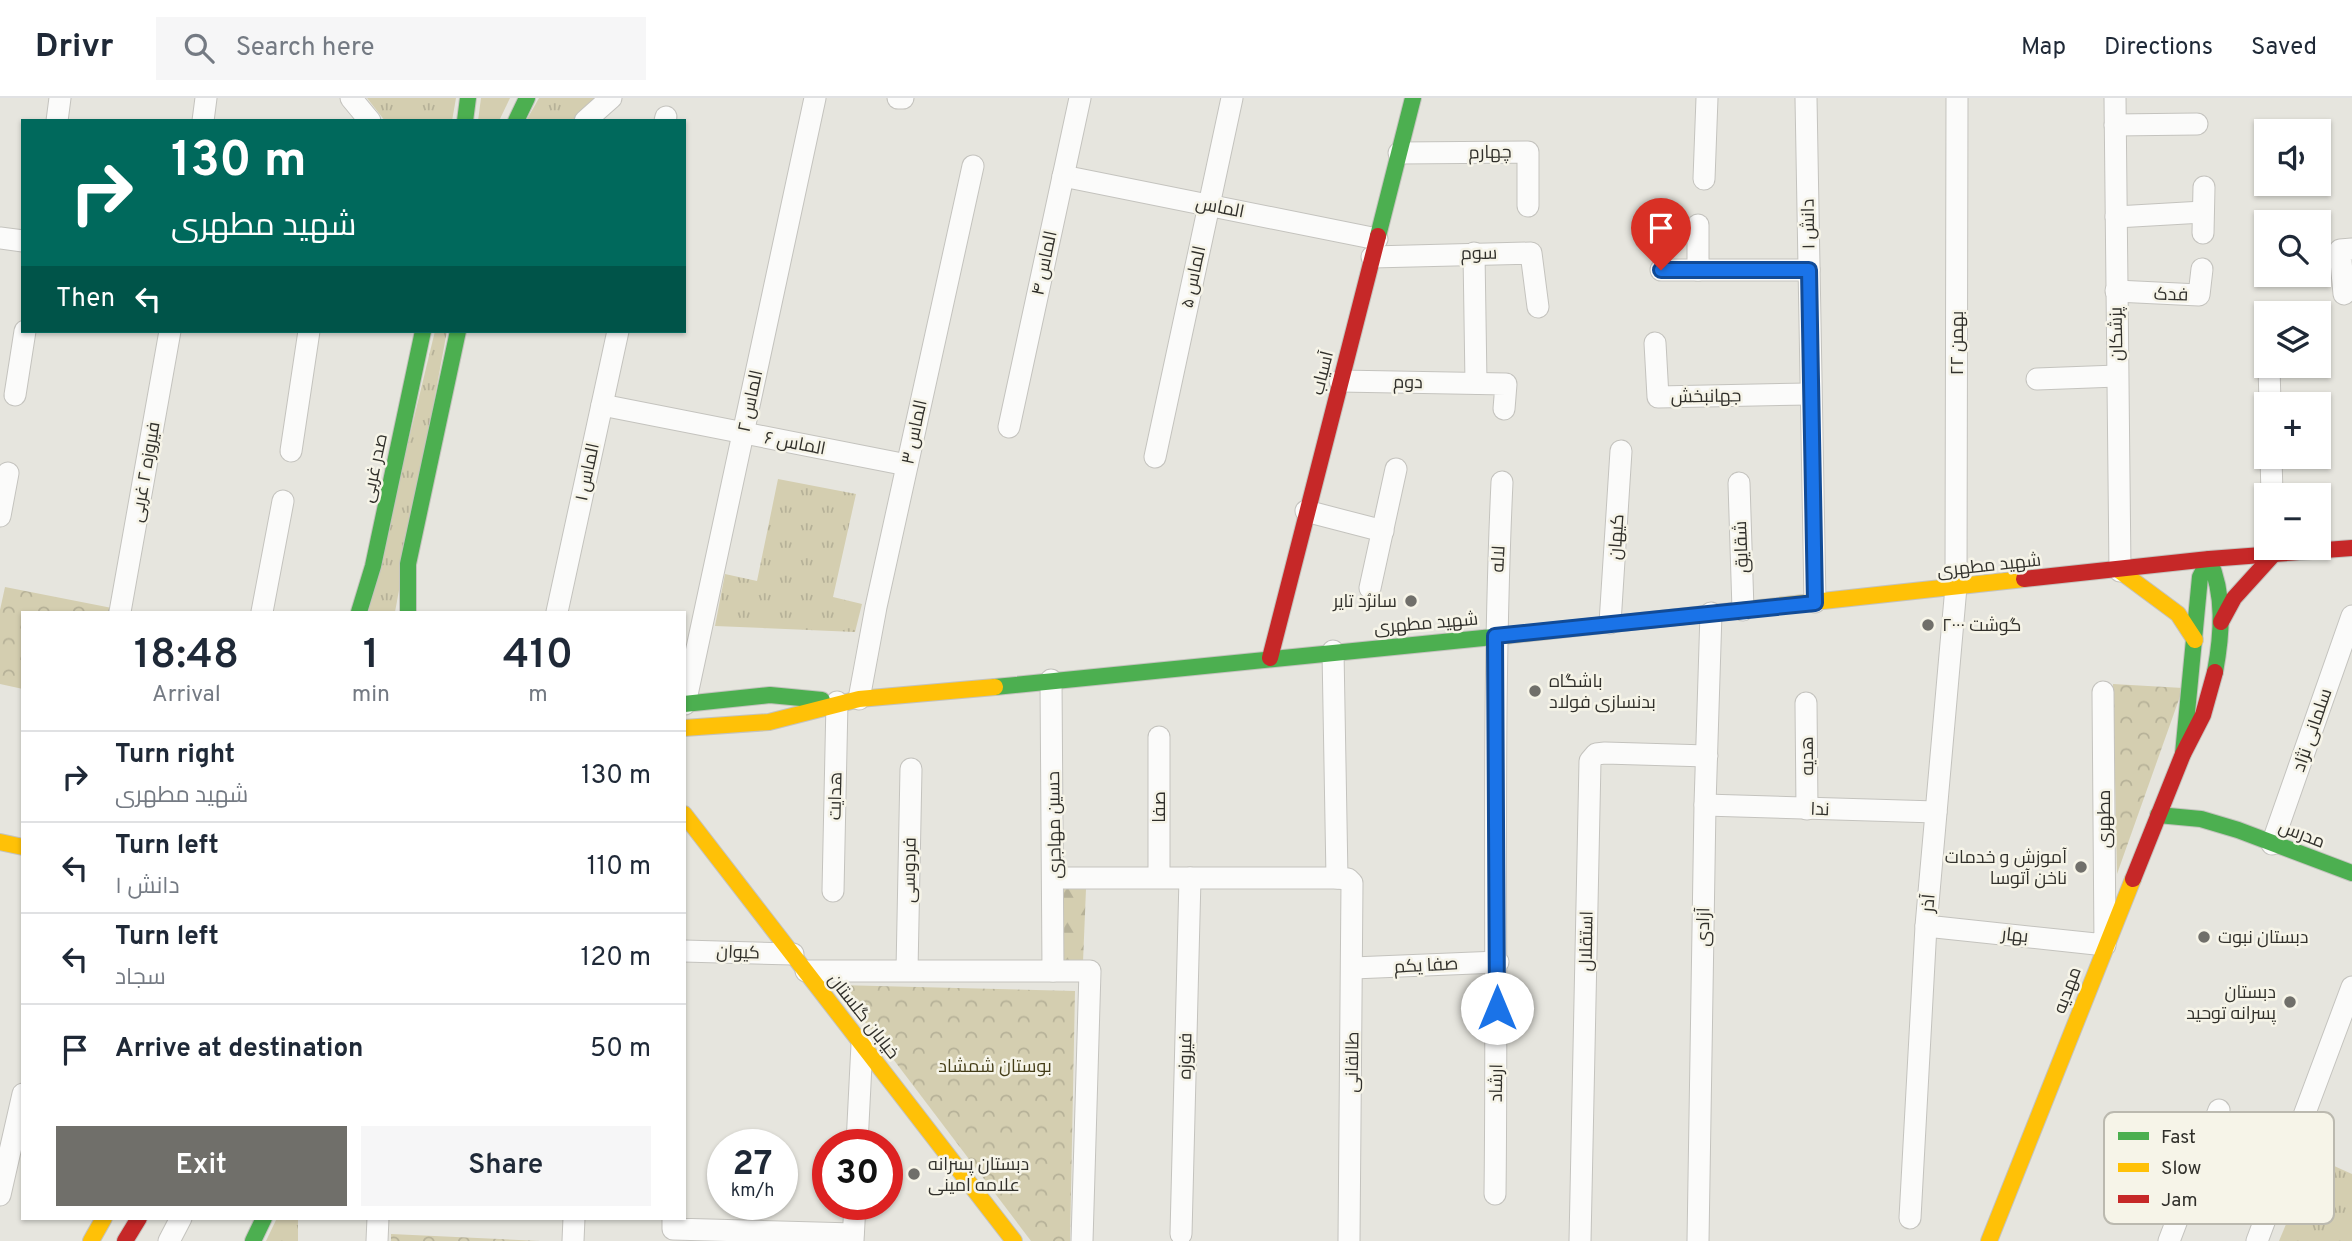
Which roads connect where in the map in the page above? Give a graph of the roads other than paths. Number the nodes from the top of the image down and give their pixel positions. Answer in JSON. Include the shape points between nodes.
{"nodes":[{"id":1,"x":60,"y":98,"type":"edge"},
{"id":2,"x":206,"y":98,"type":"edge"},
{"id":3,"x":352,"y":98,"type":"edge"},
{"id":4,"x":468,"y":98,"type":"edge"},
{"id":5,"x":527,"y":98,"type":"edge"},
{"id":6,"x":611,"y":98,"type":"edge"},
{"id":7,"x":815,"y":98,"type":"edge"},
{"id":8,"x":898,"y":98,"type":"edge"},
{"id":9,"x":903,"y":98,"type":"edge"},
{"id":10,"x":1080,"y":98,"type":"edge"},
{"id":11,"x":1231,"y":98,"type":"edge"},
{"id":12,"x":1413,"y":98,"type":"edge"},
{"id":13,"x":1707,"y":98,"type":"edge"},
{"id":14,"x":1806,"y":98,"type":"edge"},
{"id":15,"x":1957,"y":98,"type":"edge"},
{"id":16,"x":2115,"y":98,"type":"edge"},
{"id":17,"x":57,"y":119,"type":"edge"},
{"id":18,"x":202,"y":119,"type":"edge"},
{"id":19,"x":368,"y":119,"type":"edge"},
{"id":20,"x":465,"y":119,"type":"edge"},
{"id":21,"x":517,"y":119,"type":"edge"},
{"id":22,"x":586,"y":119,"type":"edge"},
{"id":23,"x":2197,"y":124,"type":"dead end"},
{"id":24,"x":2115,"y":125,"type":"junction"},
{"id":25,"x":1399,"y":153,"type":"junction"},
{"id":26,"x":973,"y":166,"type":"dead end"},
{"id":27,"x":1063,"y":176,"type":"junction"},
{"id":28,"x":1704,"y":179,"type":"dead end"},
{"id":29,"x":2204,"y":187,"type":"dead end"},
{"id":30,"x":1209,"y":205,"type":"junction"},
{"id":31,"x":1528,"y":206,"type":"dead end"},
{"id":32,"x":2116,"y":217,"type":"junction"},
{"id":33,"x":1698,"y":225,"type":"dead end"},
{"id":34,"x":0,"y":238,"type":"edge"},
{"id":35,"x":21,"y":241,"type":"edge"},
{"id":36,"x":1374,"y":248,"type":"junction"},
{"id":37,"x":2352,"y":249,"type":"edge"},
{"id":38,"x":1474,"y":253,"type":"junction"},
{"id":39,"x":2202,"y":269,"type":"dead end"},
{"id":40,"x":1661,"y":270,"type":"dead end"},
{"id":41,"x":1698,"y":270,"type":"junction"},
{"id":42,"x":1809,"y":270,"type":"junction"},
{"id":43,"x":2116,"y":291,"type":"junction"},
{"id":44,"x":2344,"y":293,"type":"dead end"},
{"id":45,"x":1538,"y":307,"type":"dead end"},
{"id":46,"x":25,"y":333,"type":"edge"},
{"id":47,"x":170,"y":333,"type":"edge"},
{"id":48,"x":309,"y":333,"type":"edge"},
{"id":49,"x":424,"y":333,"type":"edge"},
{"id":50,"x":458,"y":333,"type":"edge"},
{"id":51,"x":618,"y":333,"type":"edge"},
{"id":52,"x":1655,"y":343,"type":"dead end"},
{"id":53,"x":2117,"y":376,"type":"junction"},
{"id":54,"x":2037,"y":379,"type":"dead end"},
{"id":55,"x":1340,"y":381,"type":"junction"},
{"id":56,"x":1476,"y":383,"type":"junction"},
{"id":57,"x":1809,"y":394,"type":"junction"},
{"id":58,"x":15,"y":395,"type":"dead end"},
{"id":59,"x":601,"y":405,"type":"junction"},
{"id":60,"x":1503,"y":409,"type":"dead end"},
{"id":61,"x":1009,"y":427,"type":"dead end"},
{"id":62,"x":743,"y":433,"type":"junction"},
{"id":63,"x":291,"y":451,"type":"dead end"},
{"id":64,"x":1621,"y":451,"type":"dead end"},
{"id":65,"x":1156,"y":457,"type":"dead end"},
{"id":66,"x":907,"y":465,"type":"junction"},
{"id":67,"x":1396,"y":469,"type":"dead end"},
{"id":68,"x":8,"y":473,"type":"dead end"},
{"id":69,"x":1502,"y":482,"type":"dead end"},
{"id":70,"x":1739,"y":483,"type":"dead end"},
{"id":71,"x":283,"y":501,"type":"dead end"},
{"id":72,"x":1306,"y":511,"type":"junction"},
{"id":73,"x":0,"y":516,"type":"edge"},
{"id":74,"x":1383,"y":531,"type":"junction"},
{"id":75,"x":2352,"y":548,"type":"edge"},
{"id":76,"x":2331,"y":549,"type":"edge"},
{"id":77,"x":2254,"y":553,"type":"edge"},
{"id":78,"x":2209,"y":559,"type":"junction"},
{"id":79,"x":2266,"y":560,"type":"edge"},
{"id":80,"x":2120,"y":571,"type":"junction"},
{"id":81,"x":1956,"y":587,"type":"junction"},
{"id":82,"x":1370,"y":588,"type":"dead end"},
{"id":83,"x":1815,"y":603,"type":"junction"},
{"id":84,"x":1743,"y":610,"type":"junction"},
{"id":85,"x":120,"y":611,"type":"edge"},
{"id":86,"x":262,"y":611,"type":"edge"},
{"id":87,"x":359,"y":611,"type":"edge"},
{"id":88,"x":408,"y":611,"type":"edge"},
{"id":89,"x":557,"y":611,"type":"edge"},
{"id":90,"x":1711,"y":613,"type":"junction"},
{"id":91,"x":2352,"y":616,"type":"edge"},
{"id":92,"x":2221,"y":622,"type":"junction"},
{"id":93,"x":1610,"y":623,"type":"junction"},
{"id":94,"x":1495,"y":636,"type":"junction"},
{"id":95,"x":2195,"y":640,"type":"junction"},
{"id":96,"x":1333,"y":651,"type":"junction"},
{"id":97,"x":1270,"y":658,"type":"junction"},
{"id":98,"x":1051,"y":680,"type":"junction"},
{"id":99,"x":2103,"y":692,"type":"dead end"},
{"id":100,"x":686,"y":699,"type":"edge"},
{"id":101,"x":859,"y":699,"type":"junction"},
{"id":102,"x":837,"y":702,"type":"junction"},
{"id":103,"x":1806,"y":703,"type":"dead end"},
{"id":104,"x":686,"y":704,"type":"edge"},
{"id":105,"x":686,"y":728,"type":"edge"},
{"id":106,"x":1159,"y":737,"type":"dead end"},
{"id":107,"x":2183,"y":754,"type":"junction"},
{"id":108,"x":1707,"y":756,"type":"junction"},
{"id":109,"x":911,"y":769,"type":"dead end"},
{"id":110,"x":2173,"y":778,"type":"junction"},
{"id":111,"x":1705,"y":805,"type":"junction"},
{"id":112,"x":1807,"y":809,"type":"junction"},
{"id":113,"x":1936,"y":812,"type":"junction"},
{"id":114,"x":2158,"y":815,"type":"junction"},
{"id":115,"x":686,"y":817,"type":"edge"},
{"id":116,"x":2238,"y":830,"type":"junction"},
{"id":117,"x":0,"y":842,"type":"edge"},
{"id":118,"x":2272,"y":844,"type":"junction"},
{"id":119,"x":21,"y":847,"type":"edge"},
{"id":120,"x":2352,"y":873,"type":"edge"},
{"id":121,"x":1159,"y":877,"type":"junction"},
{"id":122,"x":1055,"y":878,"type":"junction"},
{"id":123,"x":1190,"y":878,"type":"junction"},
{"id":124,"x":1344,"y":881,"type":"junction"},
{"id":125,"x":833,"y":891,"type":"dead end"},
{"id":126,"x":1926,"y":926,"type":"junction"},
{"id":127,"x":2105,"y":945,"type":"junction"},
{"id":128,"x":686,"y":951,"type":"edge"},
{"id":129,"x":1498,"y":962,"type":"junction"},
{"id":130,"x":799,"y":963,"type":"junction"},
{"id":131,"x":1353,"y":968,"type":"junction"},
{"id":132,"x":907,"y":970,"type":"junction"},
{"id":133,"x":1053,"y":971,"type":"junction"},
{"id":134,"x":2352,"y":987,"type":"edge"},
{"id":135,"x":862,"y":1044,"type":"junction"},
{"id":136,"x":21,"y":1098,"type":"edge"},
{"id":137,"x":2305,"y":1112,"type":"edge"},
{"id":138,"x":7,"y":1129,"type":"edge"},
{"id":139,"x":858,"y":1129,"type":"edge"},
{"id":140,"x":1494,"y":1194,"type":"dead end"},
{"id":141,"x":0,"y":1195,"type":"edge"},
{"id":142,"x":1910,"y":1219,"type":"dead end"},
{"id":143,"x":103,"y":1220,"type":"edge"},
{"id":144,"x":138,"y":1220,"type":"edge"},
{"id":145,"x":180,"y":1220,"type":"edge"},
{"id":146,"x":263,"y":1220,"type":"edge"},
{"id":147,"x":378,"y":1220,"type":"edge"},
{"id":148,"x":574,"y":1220,"type":"edge"},
{"id":149,"x":673,"y":1220,"type":"edge"},
{"id":150,"x":854,"y":1220,"type":"edge"},
{"id":151,"x":2175,"y":1224,"type":"edge"},
{"id":152,"x":2263,"y":1224,"type":"edge"},
{"id":153,"x":1181,"y":1234,"type":"dead end"},
{"id":154,"x":853,"y":1238,"type":"edge"},
{"id":155,"x":91,"y":1241,"type":"edge"},
{"id":156,"x":125,"y":1241,"type":"edge"},
{"id":157,"x":169,"y":1241,"type":"edge"},
{"id":158,"x":253,"y":1241,"type":"edge"},
{"id":159,"x":377,"y":1241,"type":"edge"},
{"id":160,"x":573,"y":1241,"type":"edge"},
{"id":161,"x":1014,"y":1241,"type":"edge"},
{"id":162,"x":1082,"y":1241,"type":"edge"},
{"id":163,"x":1349,"y":1241,"type":"edge"},
{"id":164,"x":1580,"y":1241,"type":"edge"},
{"id":165,"x":1698,"y":1241,"type":"edge"},
{"id":166,"x":1989,"y":1241,"type":"edge"},
{"id":167,"x":2169,"y":1241,"type":"edge"},
{"id":168,"x":2257,"y":1241,"type":"edge"}],
"edges":[{"from":1,"to":17,"type":"street"},
{"from":2,"to":18,"type":"street"},
{"from":3,"to":19,"type":"street"},
{"from":4,"to":20,"type":"main road"},
{"from":5,"to":21,"type":"main road"},
{"from":6,"to":22,"type":"street"},
{"from":7,"to":62,"type":"street","name":"الماس ۲"},
{"from":8,"to":9,"type":"street"},
{"from":10,"to":27,"type":"street","name":"الماس ۴"},
{"from":11,"to":30,"type":"street","name":"الماس ۵"},
{"from":12,"to":25,"type":"main road","name":"آسیاب"},
{"from":13,"to":28,"type":"street"},
{"from":14,"to":42,"type":"street","name":"دانش ۱"},
{"from":15,"to":81,"type":"street","name":"۲۲ بهمن"},
{"from":16,"to":24,"type":"street","name":"پزشکان"},
{"from":23,"to":24,"type":"street"},
{"from":24,"to":32,"type":"street","name":"پزشکان"},
{"from":25,"to":31,"type":"street","name":"چهارم","via":[[1528,152]]},
{"from":25,"to":36,"type":"main road","name":"آسیاب"},
{"from":26,"to":66,"type":"street","name":"الماس ۳"},
{"from":27,"to":30,"type":"street","name":"الماس"},
{"from":27,"to":61,"type":"street","name":"الماس ۴"},
{"from":29,"to":32,"type":"street","via":[[2203,222]]},
{"from":30,"to":36,"type":"street","name":"الماس"},
{"from":30,"to":65,"type":"street","name":"الماس ۵"},
{"from":32,"to":43,"type":"street","name":"پزشکان"},
{"from":33,"to":41,"type":"street"},
{"from":34,"to":35,"type":"street"},
{"from":36,"to":38,"type":"street","name":"سوم"},
{"from":36,"to":55,"type":"main road","name":"آسیاب"},
{"from":37,"to":44,"type":"street","via":[[2340,250]]},
{"from":38,"to":45,"type":"street","name":"سوم","via":[[1531,253]]},
{"from":38,"to":56,"type":"street"},
{"from":39,"to":43,"type":"street","name":"فدک","via":[[2199,295]]},
{"from":40,"to":41,"type":"street"},
{"from":41,"to":42,"type":"street"},
{"from":42,"to":57,"type":"street","name":"دانش ۱"},
{"from":43,"to":53,"type":"street","name":"پزشکان"},
{"from":46,"to":58,"type":"street"},
{"from":47,"to":85,"type":"street","name":"فیروزه ۲ غربی"},
{"from":48,"to":63,"type":"street"},
{"from":49,"to":87,"type":"main road","name":"صدر غربی"},
{"from":50,"to":88,"type":"main road","via":[[408,564]]},
{"from":51,"to":59,"type":"street","name":"الماس ۱"},
{"from":52,"to":57,"type":"street","name":"جهانبخش","via":[[1658,397]]},
{"from":53,"to":54,"type":"street"},
{"from":53,"to":80,"type":"street","name":"پزشکان"},
{"from":55,"to":56,"type":"street","name":"دوم"},
{"from":55,"to":72,"type":"main road","name":"آسیاب"},
{"from":56,"to":60,"type":"street","name":"دوم","via":[[1506,384]]},
{"from":57,"to":83,"type":"street","name":"دانش ۱"},
{"from":59,"to":62,"type":"street","name":"الماس ۶"},
{"from":59,"to":89,"type":"street","name":"الماس ۱"},
{"from":62,"to":66,"type":"street","name":"الماس ۶"},
{"from":62,"to":100,"type":"street","name":"الماس ۲"},
{"from":64,"to":93,"type":"street","name":"کیهان"},
{"from":66,"to":101,"type":"street","name":"الماس ۳"},
{"from":67,"to":74,"type":"street"},
{"from":68,"to":73,"type":"street"},
{"from":69,"to":94,"type":"street","name":"لاله"},
{"from":70,"to":84,"type":"street","name":"شقایق"},
{"from":71,"to":86,"type":"street"},
{"from":72,"to":74,"type":"street"},
{"from":72,"to":97,"type":"main road","name":"آسیاب"},
{"from":74,"to":82,"type":"street"},
{"from":75,"to":76,"type":"main road","name":"شهید مطهری"},
{"from":77,"to":78,"type":"main road","name":"شهید مطهری"},
{"from":78,"to":80,"type":"main road","name":"شهید مطهری"},
{"from":78,"to":92,"type":"main road","name":"مهدیه","via":[[2219,575]]},
{"from":78,"to":95,"type":"main road","name":"مهدیه","via":[[2200,577]]},
{"from":79,"to":92,"type":"main road"},
{"from":80,"to":81,"type":"main road","name":"شهید مطهری"},
{"from":80,"to":95,"type":"main road","via":[[2178,614]]},
{"from":81,"to":83,"type":"main road","name":"شهید مطهری"},
{"from":81,"to":113,"type":"street","name":"آذر"},
{"from":83,"to":84,"type":"main road","name":"شهید مطهری"},
{"from":84,"to":90,"type":"main road","name":"شهید مطهری"},
{"from":90,"to":93,"type":"main road","name":"شهید مطهری"},
{"from":90,"to":108,"type":"street","name":"آزادی"},
{"from":91,"to":118,"type":"street","name":"سلمانی نژاد"},
{"from":92,"to":107,"type":"main road","name":"مهدیه","via":[[2204,714]]},
{"from":93,"to":94,"type":"main road","name":"شهید مطهری"},
{"from":94,"to":96,"type":"main road","name":"شهید مطهری"},
{"from":94,"to":129,"type":"street","name":"ارشاد"},
{"from":95,"to":107,"type":"main road","name":"مهدیه"},
{"from":96,"to":97,"type":"main road","name":"شهید مطهری"},
{"from":96,"to":124,"type":"street","name":"طالقانی"},
{"from":97,"to":98,"type":"main road","name":"شهید مطهری"},
{"from":98,"to":101,"type":"main road","name":"شهید مطهری"},
{"from":98,"to":122,"type":"street","name":"حسین مهاجری"},
{"from":99,"to":127,"type":"street","name":"مطهری"},
{"from":101,"to":102,"type":"main road","name":"شهید مطهری"},
{"from":102,"to":104,"type":"main road","name":"شهید مطهری","via":[[770,695]]},
{"from":102,"to":105,"type":"main road","name":"شهید مطهری","via":[[769,722]]},
{"from":102,"to":125,"type":"street","name":"هدایت"},
{"from":103,"to":112,"type":"street","name":"هدیه"},
{"from":106,"to":121,"type":"street","name":"صفا"},
{"from":107,"to":110,"type":"main road","name":"مهدیه"},
{"from":108,"to":111,"type":"street","name":"آزادی"},
{"from":108,"to":164,"type":"street","name":"استقلال","via":[[1605,753],[1590,761]]},
{"from":109,"to":132,"type":"street","name":"فردوسی"},
{"from":110,"to":114,"type":"main road","name":"مهدیه"},
{"from":110,"to":116,"type":"main road"},
{"from":111,"to":112,"type":"street","name":"ندا"},
{"from":111,"to":165,"type":"street","name":"آزادی"},
{"from":112,"to":113,"type":"street","name":"ندا"},
{"from":113,"to":126,"type":"street","name":"آذر"},
{"from":114,"to":116,"type":"main road","via":[[2202,819]]},
{"from":114,"to":127,"type":"main road","name":"مهدیه"},
{"from":115,"to":130,"type":"main road","name":"خیابان گلستان"},
{"from":116,"to":118,"type":"main road","name":"مدرس"},
{"from":117,"to":119,"type":"main road"},
{"from":118,"to":120,"type":"main road","name":"مدرس"},
{"from":121,"to":122,"type":"street"},
{"from":121,"to":123,"type":"street"},
{"from":122,"to":133,"type":"street","name":"حسین مهاجری"},
{"from":123,"to":124,"type":"street"},
{"from":123,"to":153,"type":"street","name":"فیروزه"},
{"from":124,"to":131,"type":"street","name":"طالقانی"},
{"from":126,"to":127,"type":"street","name":"بهار"},
{"from":126,"to":142,"type":"street","name":"آذر"},
{"from":127,"to":166,"type":"main road","name":"مهدیه"},
{"from":128,"to":130,"type":"street","name":"کیوان"},
{"from":129,"to":131,"type":"street","name":"صفا یکم"},
{"from":129,"to":140,"type":"street","name":"ارشاد"},
{"from":130,"to":132,"type":"street","name":"کیوان"},
{"from":130,"to":135,"type":"main road","name":"خیابان گلستان"},
{"from":131,"to":163,"type":"street","name":"طالقانی"},
{"from":132,"to":133,"type":"street","name":"کیوان"},
{"from":133,"to":162,"type":"street","name":"کیوان","via":[[1090,971]]},
{"from":134,"to":137,"type":"street"},
{"from":135,"to":139,"type":"street"},
{"from":135,"to":161,"type":"main road","name":"خیابان گلستان"},
{"from":136,"to":138,"type":"street"},
{"from":138,"to":141,"type":"street"},
{"from":143,"to":155,"type":"main road"},
{"from":144,"to":156,"type":"main road"},
{"from":145,"to":157,"type":"street"},
{"from":146,"to":158,"type":"main road"},
{"from":147,"to":159,"type":"street"},
{"from":148,"to":160,"type":"street"},
{"from":149,"to":154,"type":"street","via":[[673,1229]]},
{"from":150,"to":154,"type":"street"},
{"from":151,"to":167,"type":"street"},
{"from":152,"to":168,"type":"street"}]}
